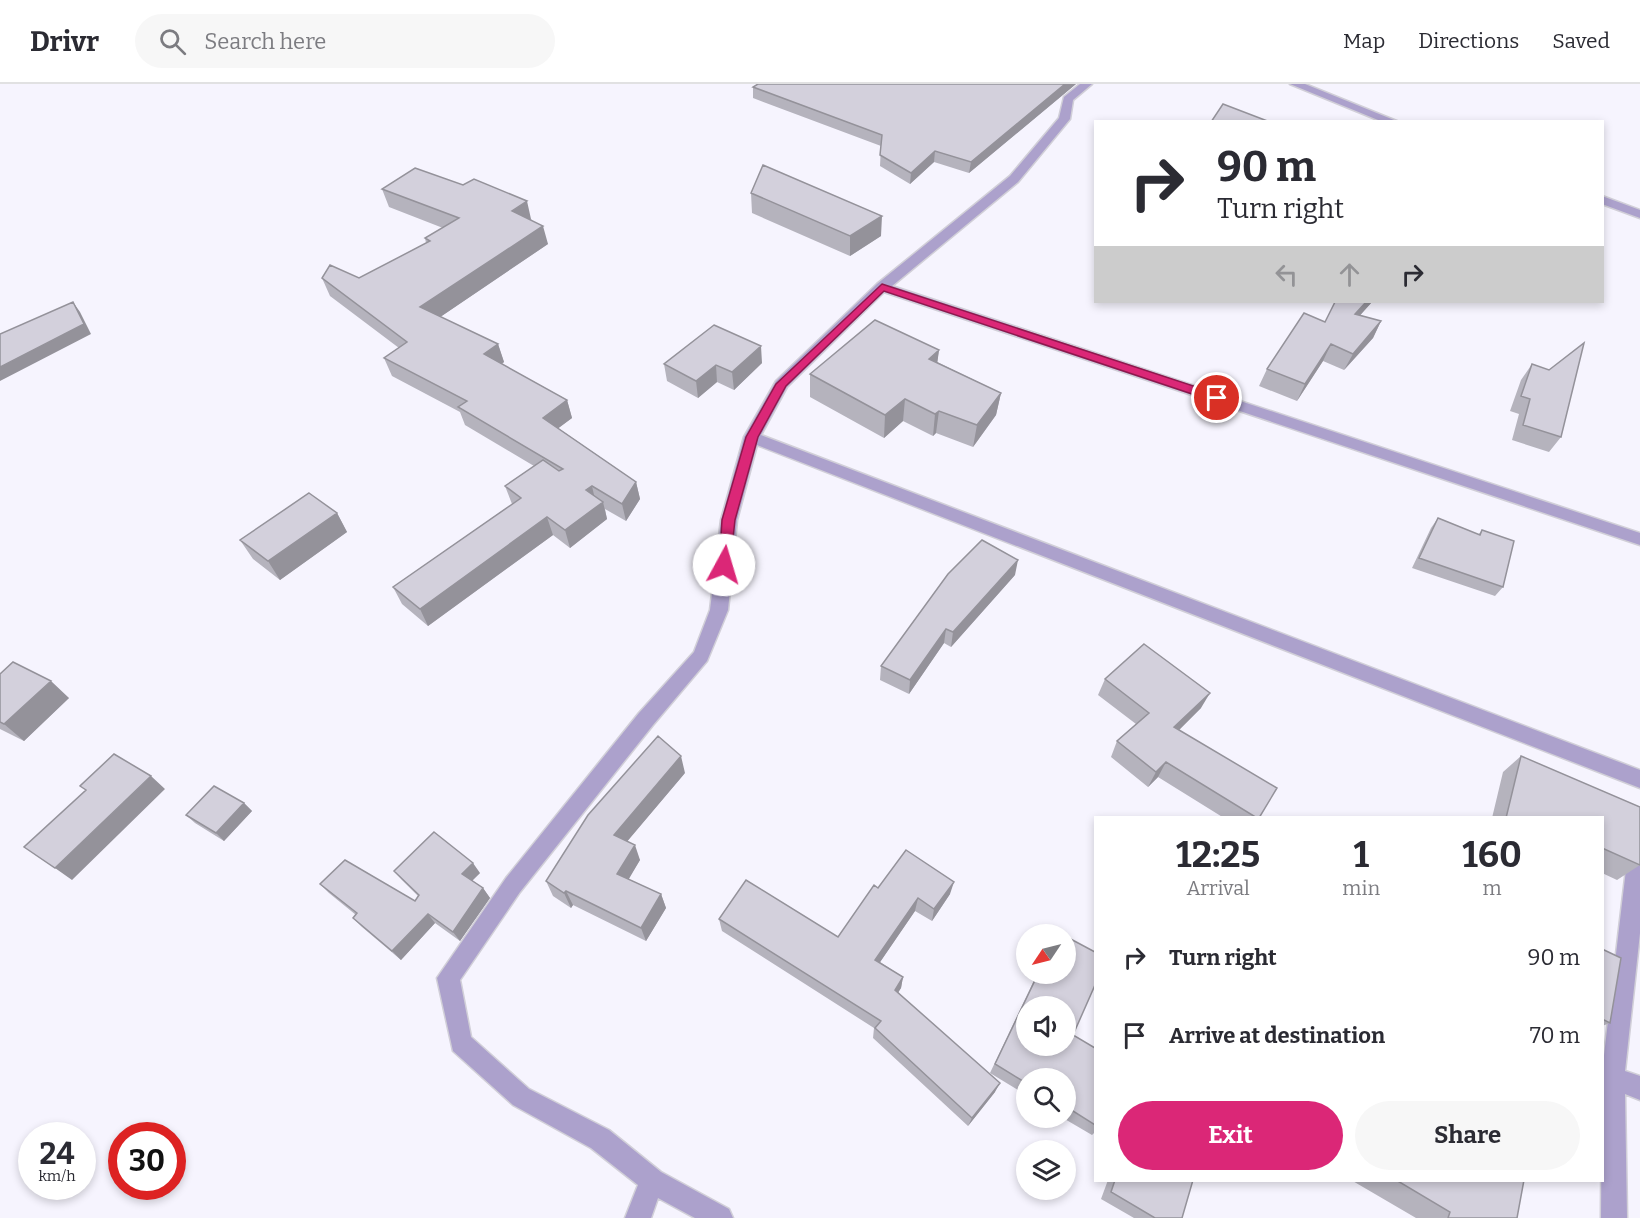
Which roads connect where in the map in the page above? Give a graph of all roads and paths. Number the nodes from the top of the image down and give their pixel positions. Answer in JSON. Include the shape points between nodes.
{"nodes":[{"id":1,"x":1087,"y":84,"type":"edge"},
{"id":2,"x":1295,"y":84,"type":"edge"},
{"id":3,"x":1389,"y":120,"type":"edge"},
{"id":4,"x":1604,"y":201,"type":"edge"},
{"id":5,"x":1640,"y":214,"type":"edge"},
{"id":6,"x":882,"y":287,"type":"junction"},
{"id":7,"x":752,"y":437,"type":"junction"},
{"id":8,"x":1640,"y":539,"type":"edge"},
{"id":9,"x":1640,"y":779,"type":"edge"},
{"id":10,"x":1640,"y":836,"type":"edge"},
{"id":11,"x":1613,"y":1078,"type":"junction"},
{"id":12,"x":1640,"y":1088,"type":"edge"},
{"id":13,"x":652,"y":1181,"type":"junction"},
{"id":14,"x":638,"y":1218,"type":"edge"},
{"id":15,"x":720,"y":1218,"type":"edge"},
{"id":16,"x":1614,"y":1218,"type":"edge"}],
"edges":[{"from":1,"to":6,"type":"street","via":[[1068,99],[1064,119],[1014,179]]},
{"from":2,"to":3,"type":"street"},
{"from":4,"to":5,"type":"street"},
{"from":6,"to":7,"type":"street","via":[[782,384]]},
{"from":6,"to":8,"type":"street"},
{"from":7,"to":9,"type":"street"},
{"from":7,"to":13,"type":"street","via":[[729,520],[719,610],[701,656],[513,885],[448,978],[461,1042],[521,1097],[600,1139]]},
{"from":10,"to":11,"type":"street"},
{"from":11,"to":12,"type":"street"},
{"from":11,"to":16,"type":"street"},
{"from":13,"to":14,"type":"street"},
{"from":13,"to":15,"type":"street"}]}
